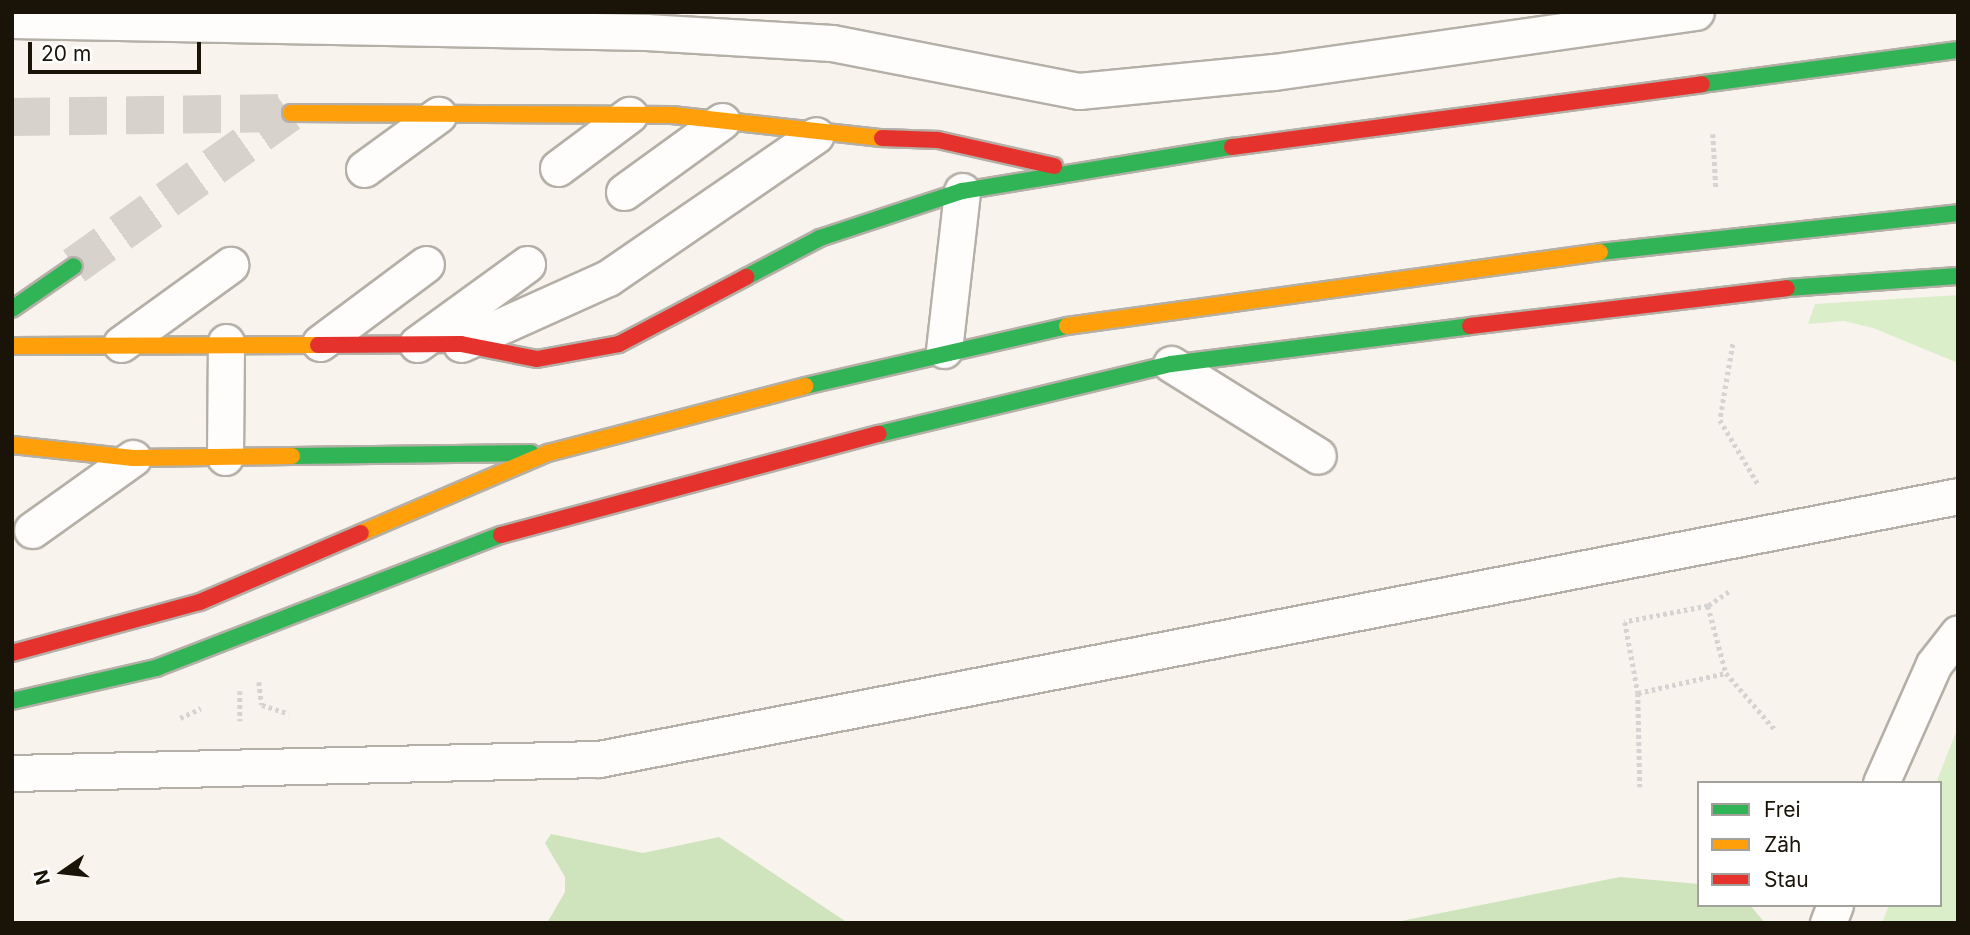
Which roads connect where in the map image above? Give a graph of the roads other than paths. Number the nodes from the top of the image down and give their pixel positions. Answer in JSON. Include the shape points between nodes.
{"nodes":[{"id":1,"x":185,"y":12,"type":"edge"},
{"id":2,"x":205,"y":12,"type":"edge"},
{"id":3,"x":1696,"y":12,"type":"edge"},
{"id":4,"x":12,"y":20,"type":"edge"},
{"id":5,"x":239,"y":29,"type":"junction"},
{"id":6,"x":1958,"y":50,"type":"edge"},
{"id":7,"x":291,"y":113,"type":"tunnel mouth"},
{"id":8,"x":438,"y":115,"type":"junction"},
{"id":9,"x":629,"y":115,"type":"junction"},
{"id":10,"x":722,"y":121,"type":"junction"},
{"id":11,"x":816,"y":135,"type":"junction"},
{"id":12,"x":558,"y":168,"type":"dead end"},
{"id":13,"x":363,"y":169,"type":"dead end"},
{"id":14,"x":1070,"y":169,"type":"junction"},
{"id":15,"x":962,"y":191,"type":"junction"},
{"id":16,"x":624,"y":192,"type":"dead end"},
{"id":17,"x":1958,"y":213,"type":"edge"},
{"id":18,"x":426,"y":264,"type":"dead end"},
{"id":19,"x":527,"y":264,"type":"dead end"},
{"id":20,"x":230,"y":265,"type":"dead end"},
{"id":21,"x":74,"y":266,"type":"tunnel mouth"},
{"id":22,"x":1958,"y":276,"type":"edge"},
{"id":23,"x":12,"y":309,"type":"edge"},
{"id":24,"x":226,"y":342,"type":"junction"},
{"id":25,"x":320,"y":343,"type":"junction"},
{"id":26,"x":121,"y":344,"type":"junction"},
{"id":27,"x":417,"y":344,"type":"junction"},
{"id":28,"x":461,"y":344,"type":"junction"},
{"id":29,"x":12,"y":346,"type":"edge"},
{"id":30,"x":944,"y":350,"type":"junction"},
{"id":31,"x":1171,"y":363,"type":"junction"},
{"id":32,"x":12,"y":445,"type":"edge"},
{"id":33,"x":548,"y":453,"type":"junction"},
{"id":34,"x":1318,"y":456,"type":"dead end"},
{"id":35,"x":225,"y":457,"type":"junction"},
{"id":36,"x":133,"y":458,"type":"junction"},
{"id":37,"x":1958,"y":496,"type":"edge"},
{"id":38,"x":32,"y":530,"type":"dead end"},
{"id":39,"x":1958,"y":633,"type":"edge"},
{"id":40,"x":12,"y":653,"type":"edge"},
{"id":41,"x":12,"y":701,"type":"edge"},
{"id":42,"x":12,"y":774,"type":"edge"},
{"id":43,"x":1882,"y":781,"type":"edge"}],
"edges":[{"from":1,"to":5,"type":"lane"},
{"from":2,"to":5,"type":"lane"},
{"from":3,"to":5,"type":"lane","via":[[1274,72],[1079,91],[832,43],[646,32]]},
{"from":4,"to":5,"type":"lane"},
{"from":6,"to":14,"type":"highway"},
{"from":7,"to":8,"type":"highway"},
{"from":8,"to":9,"type":"highway"},
{"from":8,"to":13,"type":"lane"},
{"from":9,"to":10,"type":"highway"},
{"from":9,"to":12,"type":"lane"},
{"from":10,"to":11,"type":"highway"},
{"from":10,"to":16,"type":"lane"},
{"from":11,"to":14,"type":"highway","via":[[937,140]]},
{"from":11,"to":28,"type":"lane","via":[[608,278]]},
{"from":14,"to":15,"type":"highway"},
{"from":15,"to":28,"type":"highway","via":[[820,238],[618,344],[537,359]]},
{"from":15,"to":30,"type":"lane"},
{"from":17,"to":30,"type":"highway","via":[[1753,232],[1146,311]]},
{"from":18,"to":25,"type":"lane"},
{"from":19,"to":27,"type":"lane"},
{"from":20,"to":26,"type":"lane"},
{"from":21,"to":23,"type":"highway"},
{"from":22,"to":31,"type":"highway","via":[[1742,291]]},
{"from":24,"to":25,"type":"highway"},
{"from":24,"to":26,"type":"highway"},
{"from":24,"to":35,"type":"lane"},
{"from":25,"to":27,"type":"highway"},
{"from":26,"to":29,"type":"highway"},
{"from":27,"to":28,"type":"highway"},
{"from":30,"to":33,"type":"highway"},
{"from":31,"to":34,"type":"lane"},
{"from":31,"to":41,"type":"highway","via":[[526,525],[144,672]]},
{"from":32,"to":36,"type":"highway"},
{"from":33,"to":35,"type":"highway"},
{"from":33,"to":40,"type":"highway","via":[[201,602]]},
{"from":35,"to":36,"type":"highway"},
{"from":36,"to":38,"type":"lane"},
{"from":37,"to":42,"type":"lane","via":[[599,759]]},
{"from":39,"to":43,"type":"lane","via":[[1934,664]]}]}
